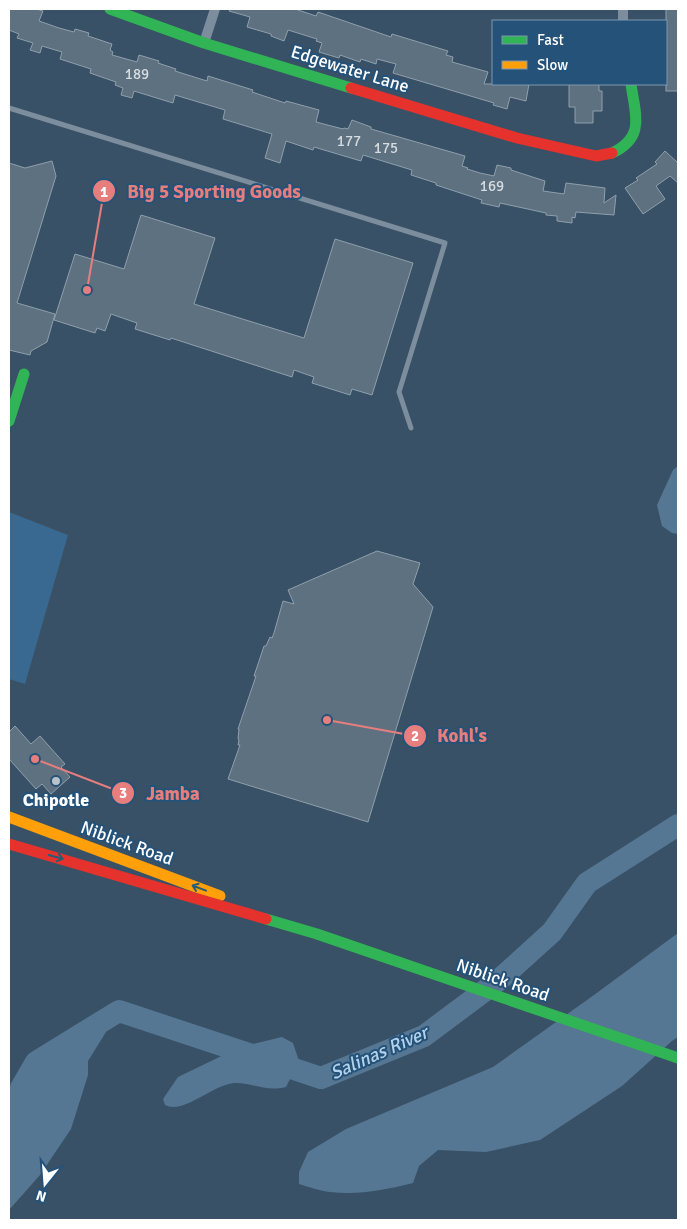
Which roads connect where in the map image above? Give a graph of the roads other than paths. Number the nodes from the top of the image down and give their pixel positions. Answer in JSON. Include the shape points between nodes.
{"nodes":[{"id":1,"x":110,"y":9,"type":"edge"},
{"id":2,"x":215,"y":9,"type":"edge"},
{"id":3,"x":204,"y":43,"type":"junction"},
{"id":4,"x":631,"y":85,"type":"edge"},
{"id":5,"x":9,"y":108,"type":"edge"},
{"id":6,"x":24,"y":374,"type":"dead end"},
{"id":7,"x":9,"y":421,"type":"edge"},
{"id":8,"x":411,"y":428,"type":"dead end"},
{"id":9,"x":9,"y":817,"type":"edge"},
{"id":10,"x":9,"y":844,"type":"edge"},
{"id":11,"x":317,"y":934,"type":"junction"},
{"id":12,"x":678,"y":1058,"type":"edge"}],
"edges":[{"from":1,"to":3,"type":"main road","name":"Edgewater Lane"},
{"from":2,"to":3,"type":"street"},
{"from":3,"to":4,"type":"main road","name":"Edgewater Lane","via":[[517,138],[596,156],[622,148],[633,137],[637,125]]},
{"from":5,"to":8,"type":"lane","via":[[445,243],[399,392]]},
{"from":6,"to":7,"type":"main road"},
{"from":11,"to":9,"type":"main road","name":"Niblick Road","one_way":true},
{"from":10,"to":11,"type":"main road","name":"Niblick Road","one_way":true},
{"from":11,"to":12,"type":"main road","name":"Niblick Road"}]}
